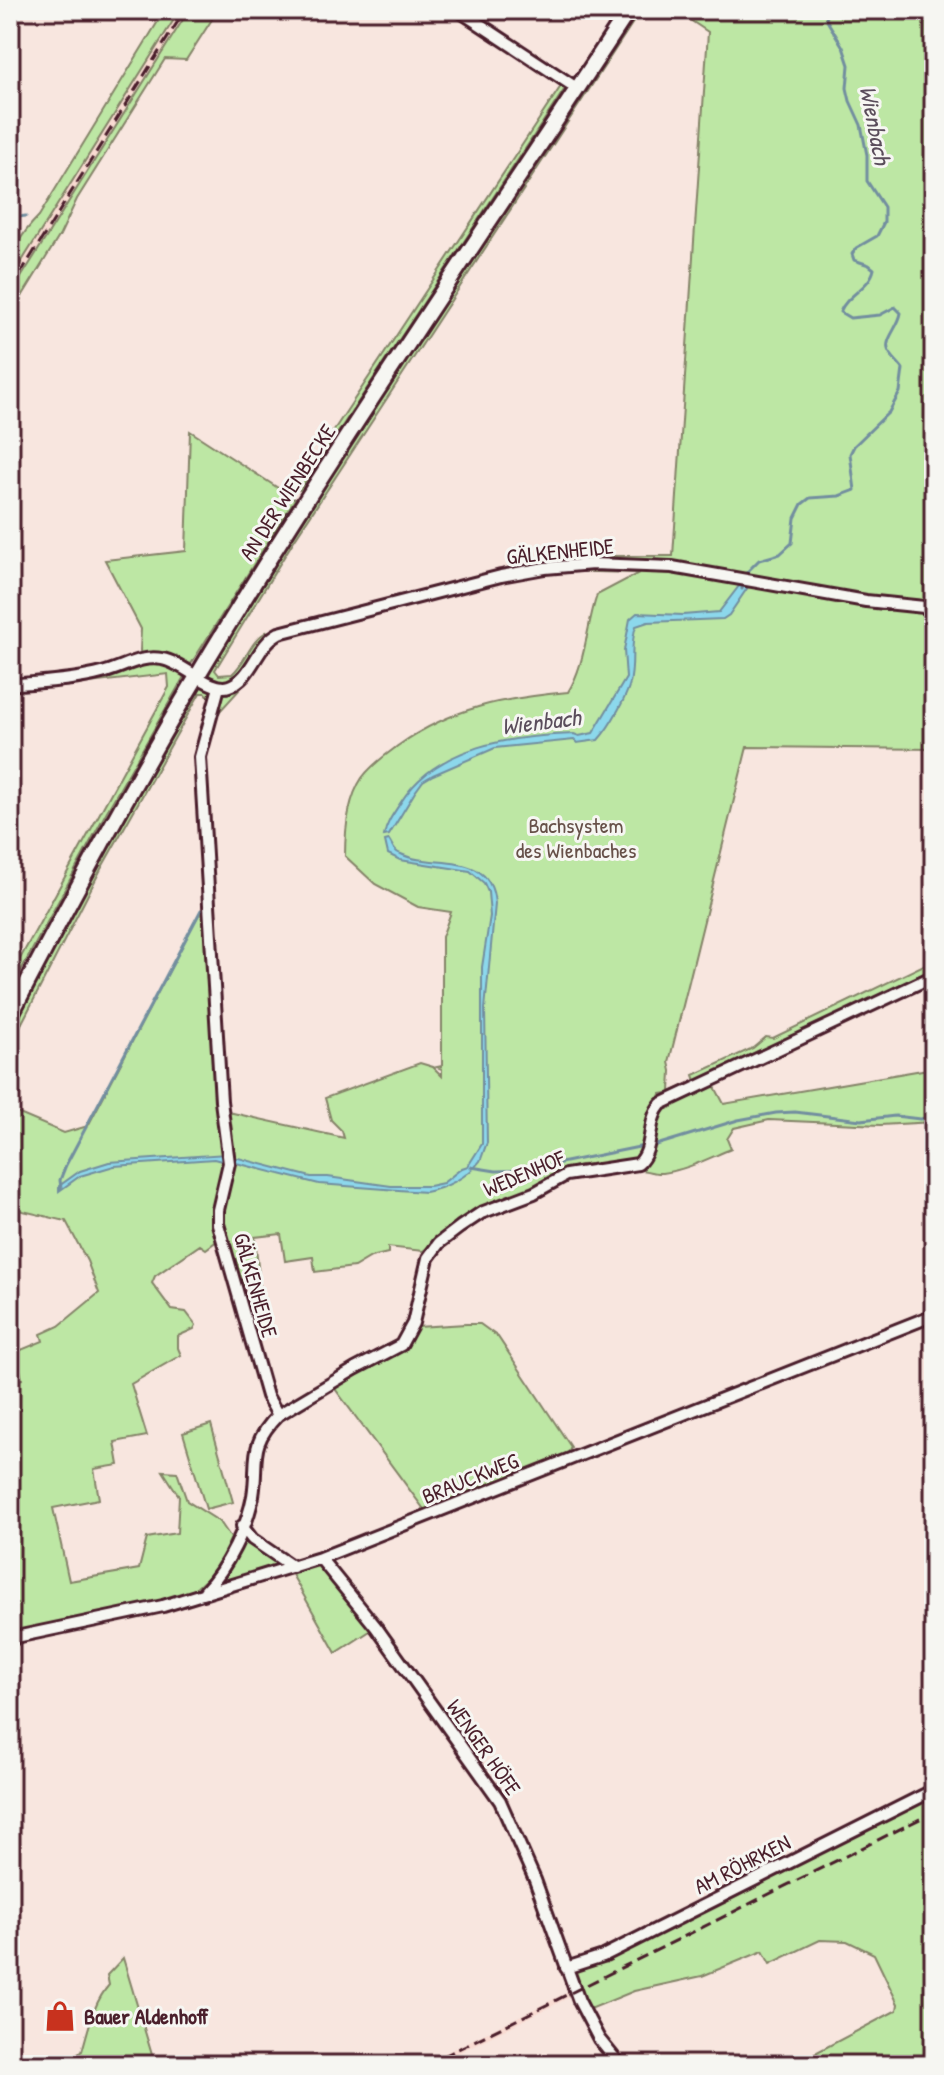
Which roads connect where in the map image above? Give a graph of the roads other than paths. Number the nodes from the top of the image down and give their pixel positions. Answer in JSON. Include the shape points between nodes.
{"nodes":[{"id":1,"x":458,"y":10,"type":"edge"},
{"id":2,"x":629,"y":10,"type":"edge"},
{"id":3,"x":578,"y":89,"type":"junction"},
{"id":4,"x":934,"y":608,"type":"edge"},
{"id":5,"x":197,"y":676,"type":"junction"},
{"id":6,"x":10,"y":685,"type":"edge"},
{"id":7,"x":219,"y":687,"type":"junction"},
{"id":8,"x":934,"y":976,"type":"edge"},
{"id":9,"x":10,"y":1016,"type":"edge"},
{"id":10,"x":934,"y":1315,"type":"edge"},
{"id":11,"x":278,"y":1415,"type":"junction"},
{"id":12,"x":242,"y":1526,"type":"junction"},
{"id":13,"x":320,"y":1558,"type":"junction"},
{"id":14,"x":293,"y":1567,"type":"junction"},
{"id":15,"x":205,"y":1591,"type":"junction"},
{"id":16,"x":10,"y":1642,"type":"edge"},
{"id":17,"x":934,"y":1790,"type":"edge"},
{"id":18,"x":566,"y":1968,"type":"junction"},
{"id":19,"x":620,"y":2065,"type":"edge"}],
"edges":[{"from":1,"to":3,"type":"street"},
{"from":2,"to":3,"type":"street","name":"AN DER WIENBECKE"},
{"from":3,"to":5,"type":"street","name":"AN DER WIENBECKE"},
{"from":4,"to":7,"type":"street","name":"GÄLKENHEIDE","via":[[672,567],[545,568],[279,633],[264,644],[240,679]]},
{"from":5,"to":6,"type":"street","via":[[174,662],[153,658],[102,674]]},
{"from":5,"to":7,"type":"street"},
{"from":5,"to":9,"type":"street","name":"AN DER WIENBECKE"},
{"from":7,"to":11,"type":"street","name":"GÄLKENHEIDE","via":[[200,767],[229,1165],[218,1210],[219,1232],[267,1396]]},
{"from":8,"to":11,"type":"street","name":"WEDENHOF","via":[[661,1104],[638,1164],[573,1172],[481,1213],[430,1253],[413,1323],[401,1345]]},
{"from":10,"to":13,"type":"street","name":"BRAUCKWEG"},
{"from":11,"to":12,"type":"street","name":"WEDENHOF","via":[[255,1450],[253,1494]]},
{"from":12,"to":14,"type":"street"},
{"from":12,"to":15,"type":"street","name":"WEDENHOF","via":[[226,1566]]},
{"from":13,"to":14,"type":"street","name":"BRAUCKWEG"},
{"from":13,"to":18,"type":"street","name":"WENGER HÖFE","via":[[500,1801]]},
{"from":14,"to":15,"type":"street","name":"BRAUCKWEG"},
{"from":15,"to":16,"type":"street","name":"BRAUCKWEG"},
{"from":17,"to":18,"type":"street","name":"AM RÖHRKEN","via":[[603,1956]]},
{"from":18,"to":19,"type":"street","name":"WENGER HÖFE","via":[[599,2039]]}]}
